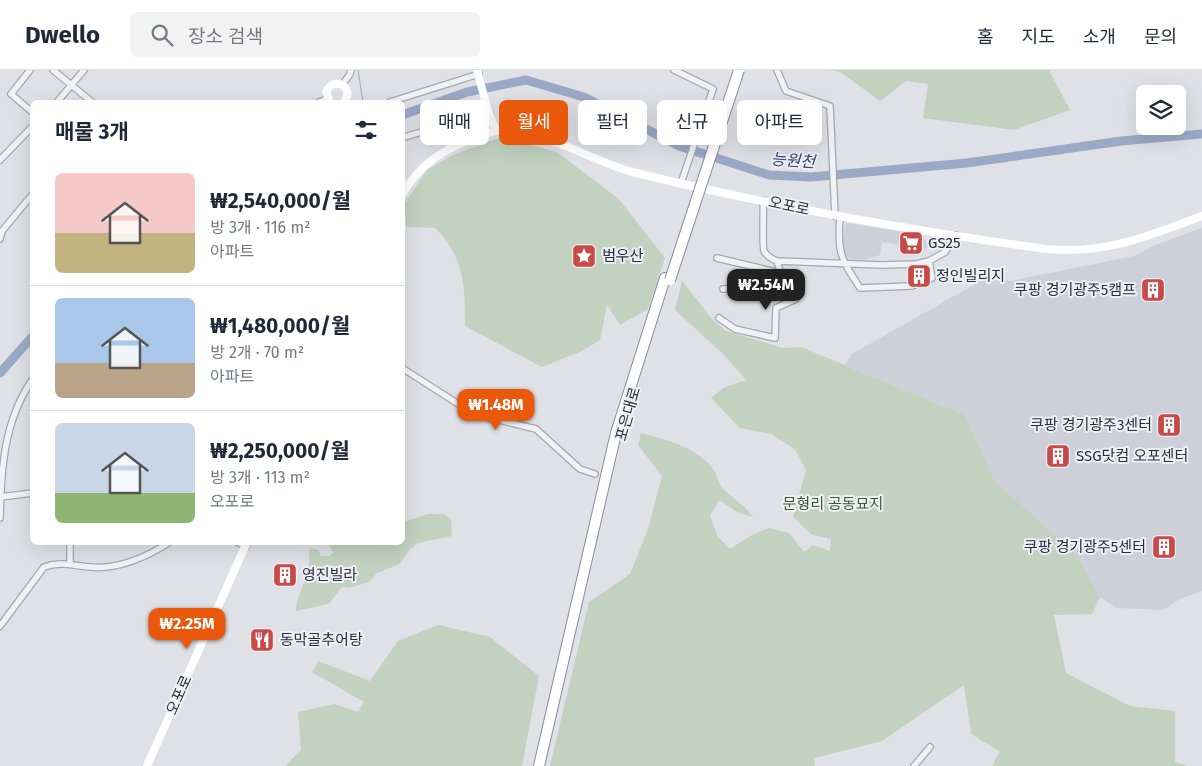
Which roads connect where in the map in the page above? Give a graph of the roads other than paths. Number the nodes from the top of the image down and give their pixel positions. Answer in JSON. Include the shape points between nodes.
{"nodes":[{"id":1,"x":30,"y":70,"type":"edge"},
{"id":2,"x":53,"y":70,"type":"edge"},
{"id":3,"x":84,"y":70,"type":"edge"},
{"id":4,"x":351,"y":70,"type":"edge"},
{"id":5,"x":674,"y":70,"type":"edge"},
{"id":6,"x":732,"y":70,"type":"edge"},
{"id":7,"x":738,"y":70,"type":"edge"},
{"id":8,"x":777,"y":70,"type":"edge"},
{"id":9,"x":478,"y":74,"type":"edge"},
{"id":10,"x":343,"y":84,"type":"junction"},
{"id":11,"x":72,"y":86,"type":"junction"},
{"id":12,"x":59,"y":100,"type":"edge"},
{"id":13,"x":90,"y":100,"type":"edge"},
{"id":14,"x":326,"y":100,"type":"edge"},
{"id":15,"x":347,"y":100,"type":"edge"},
{"id":16,"x":396,"y":100,"type":"edge"},
{"id":17,"x":30,"y":110,"type":"edge"},
{"id":18,"x":30,"y":129,"type":"edge"},
{"id":19,"x":496,"y":131,"type":"junction"},
{"id":20,"x":420,"y":133,"type":"edge"},
{"id":21,"x":489,"y":133,"type":"edge"},
{"id":22,"x":405,"y":137,"type":"edge"},
{"id":23,"x":456,"y":145,"type":"edge"},
{"id":24,"x":0,"y":160,"type":"edge"},
{"id":25,"x":681,"y":183,"type":"junction"},
{"id":26,"x":405,"y":192,"type":"edge"},
{"id":27,"x":30,"y":197,"type":"edge"},
{"id":28,"x":763,"y":201,"type":"junction"},
{"id":29,"x":838,"y":216,"type":"junction"},
{"id":30,"x":1202,"y":216,"type":"edge"},
{"id":31,"x":956,"y":235,"type":"junction"},
{"id":32,"x":0,"y":239,"type":"edge"},
{"id":33,"x":718,"y":258,"type":"dead end"},
{"id":34,"x":777,"y":261,"type":"junction"},
{"id":35,"x":929,"y":261,"type":"junction"},
{"id":36,"x":843,"y":263,"type":"junction"},
{"id":37,"x":780,"y":273,"type":"junction"},
{"id":38,"x":667,"y":279,"type":"junction"},
{"id":39,"x":783,"y":281,"type":"junction"},
{"id":40,"x":723,"y":289,"type":"dead end"},
{"id":41,"x":719,"y":318,"type":"dead end"},
{"id":42,"x":405,"y":370,"type":"edge"},
{"id":43,"x":30,"y":384,"type":"edge"},
{"id":44,"x":595,"y":474,"type":"dead end"},
{"id":45,"x":30,"y":493,"type":"edge"},
{"id":46,"x":1,"y":497,"type":"edge"},
{"id":47,"x":0,"y":518,"type":"edge"},
{"id":48,"x":70,"y":545,"type":"edge"},
{"id":49,"x":164,"y":545,"type":"edge"},
{"id":50,"x":247,"y":545,"type":"edge"},
{"id":51,"x":70,"y":563,"type":"junction"},
{"id":52,"x":0,"y":626,"type":"edge"},
{"id":53,"x":930,"y":747,"type":"dead end"},
{"id":54,"x":147,"y":766,"type":"edge"},
{"id":55,"x":539,"y":766,"type":"edge"},
{"id":56,"x":545,"y":766,"type":"edge"},
{"id":57,"x":914,"y":766,"type":"edge"}],
"edges":[{"from":1,"to":17,"type":"street","via":[[11,94]]},
{"from":2,"to":11,"type":"street"},
{"from":3,"to":11,"type":"street"},
{"from":4,"to":10,"type":"street"},
{"from":5,"to":25,"type":"street","via":[[713,89]]},
{"from":6,"to":38,"type":"highway"},
{"from":7,"to":38,"type":"highway","name":"포은대로","bridge":true},
{"from":8,"to":29,"type":"street","via":[[786,92],[830,106]]},
{"from":9,"to":16,"type":"street"},
{"from":9,"to":19,"type":"street"},
{"from":10,"to":14,"type":"street","via":[[330,86]]},
{"from":10,"to":15,"type":"street","via":[[348,93]]},
{"from":11,"to":12,"type":"street"},
{"from":11,"to":13,"type":"street"},
{"from":18,"to":24,"type":"street"},
{"from":19,"to":21,"type":"street","name":"오포로"},
{"from":19,"to":25,"type":"street","name":"오포로","via":[[523,133],[617,168]]},
{"from":20,"to":22,"type":"street"},
{"from":23,"to":26,"type":"street","name":"오포로","via":[[422,167]]},
{"from":25,"to":28,"type":"street","name":"오포로"},
{"from":27,"to":32,"type":"street"},
{"from":28,"to":29,"type":"street","name":"오포로"},
{"from":28,"to":34,"type":"street","via":[[763,248]]},
{"from":29,"to":31,"type":"street","name":"오포로"},
{"from":29,"to":36,"type":"street"},
{"from":30,"to":31,"type":"street","name":"오포로","via":[[1140,239],[1091,250],[1046,249]]},
{"from":31,"to":35,"type":"street","via":[[945,252]]},
{"from":33,"to":37,"type":"street"},
{"from":34,"to":36,"type":"street"},
{"from":34,"to":37,"type":"street"},
{"from":35,"to":36,"type":"street","via":[[882,265]]},
{"from":35,"to":36,"type":"street","via":[[932,278],[912,286],[860,288]]},
{"from":37,"to":39,"type":"street"},
{"from":38,"to":55,"type":"highway","name":"포은대로","via":[[616,433]]},
{"from":38,"to":56,"type":"highway","name":"포은대로","via":[[625,419]]},
{"from":39,"to":40,"type":"street","via":[[752,288]]},
{"from":39,"to":41,"type":"street","via":[[796,298],[776,308],[775,338],[735,329]]},
{"from":42,"to":44,"type":"street","via":[[474,414],[536,429],[580,469]]},
{"from":43,"to":46,"type":"street","via":[[8,432]]},
{"from":45,"to":46,"type":"street"},
{"from":46,"to":47,"type":"street"},
{"from":48,"to":51,"type":"street"},
{"from":49,"to":51,"type":"street","via":[[110,567]]},
{"from":50,"to":54,"type":"street","name":"오포로"},
{"from":51,"to":52,"type":"street","via":[[51,564],[40,571]]},
{"from":53,"to":57,"type":"street"}]}
